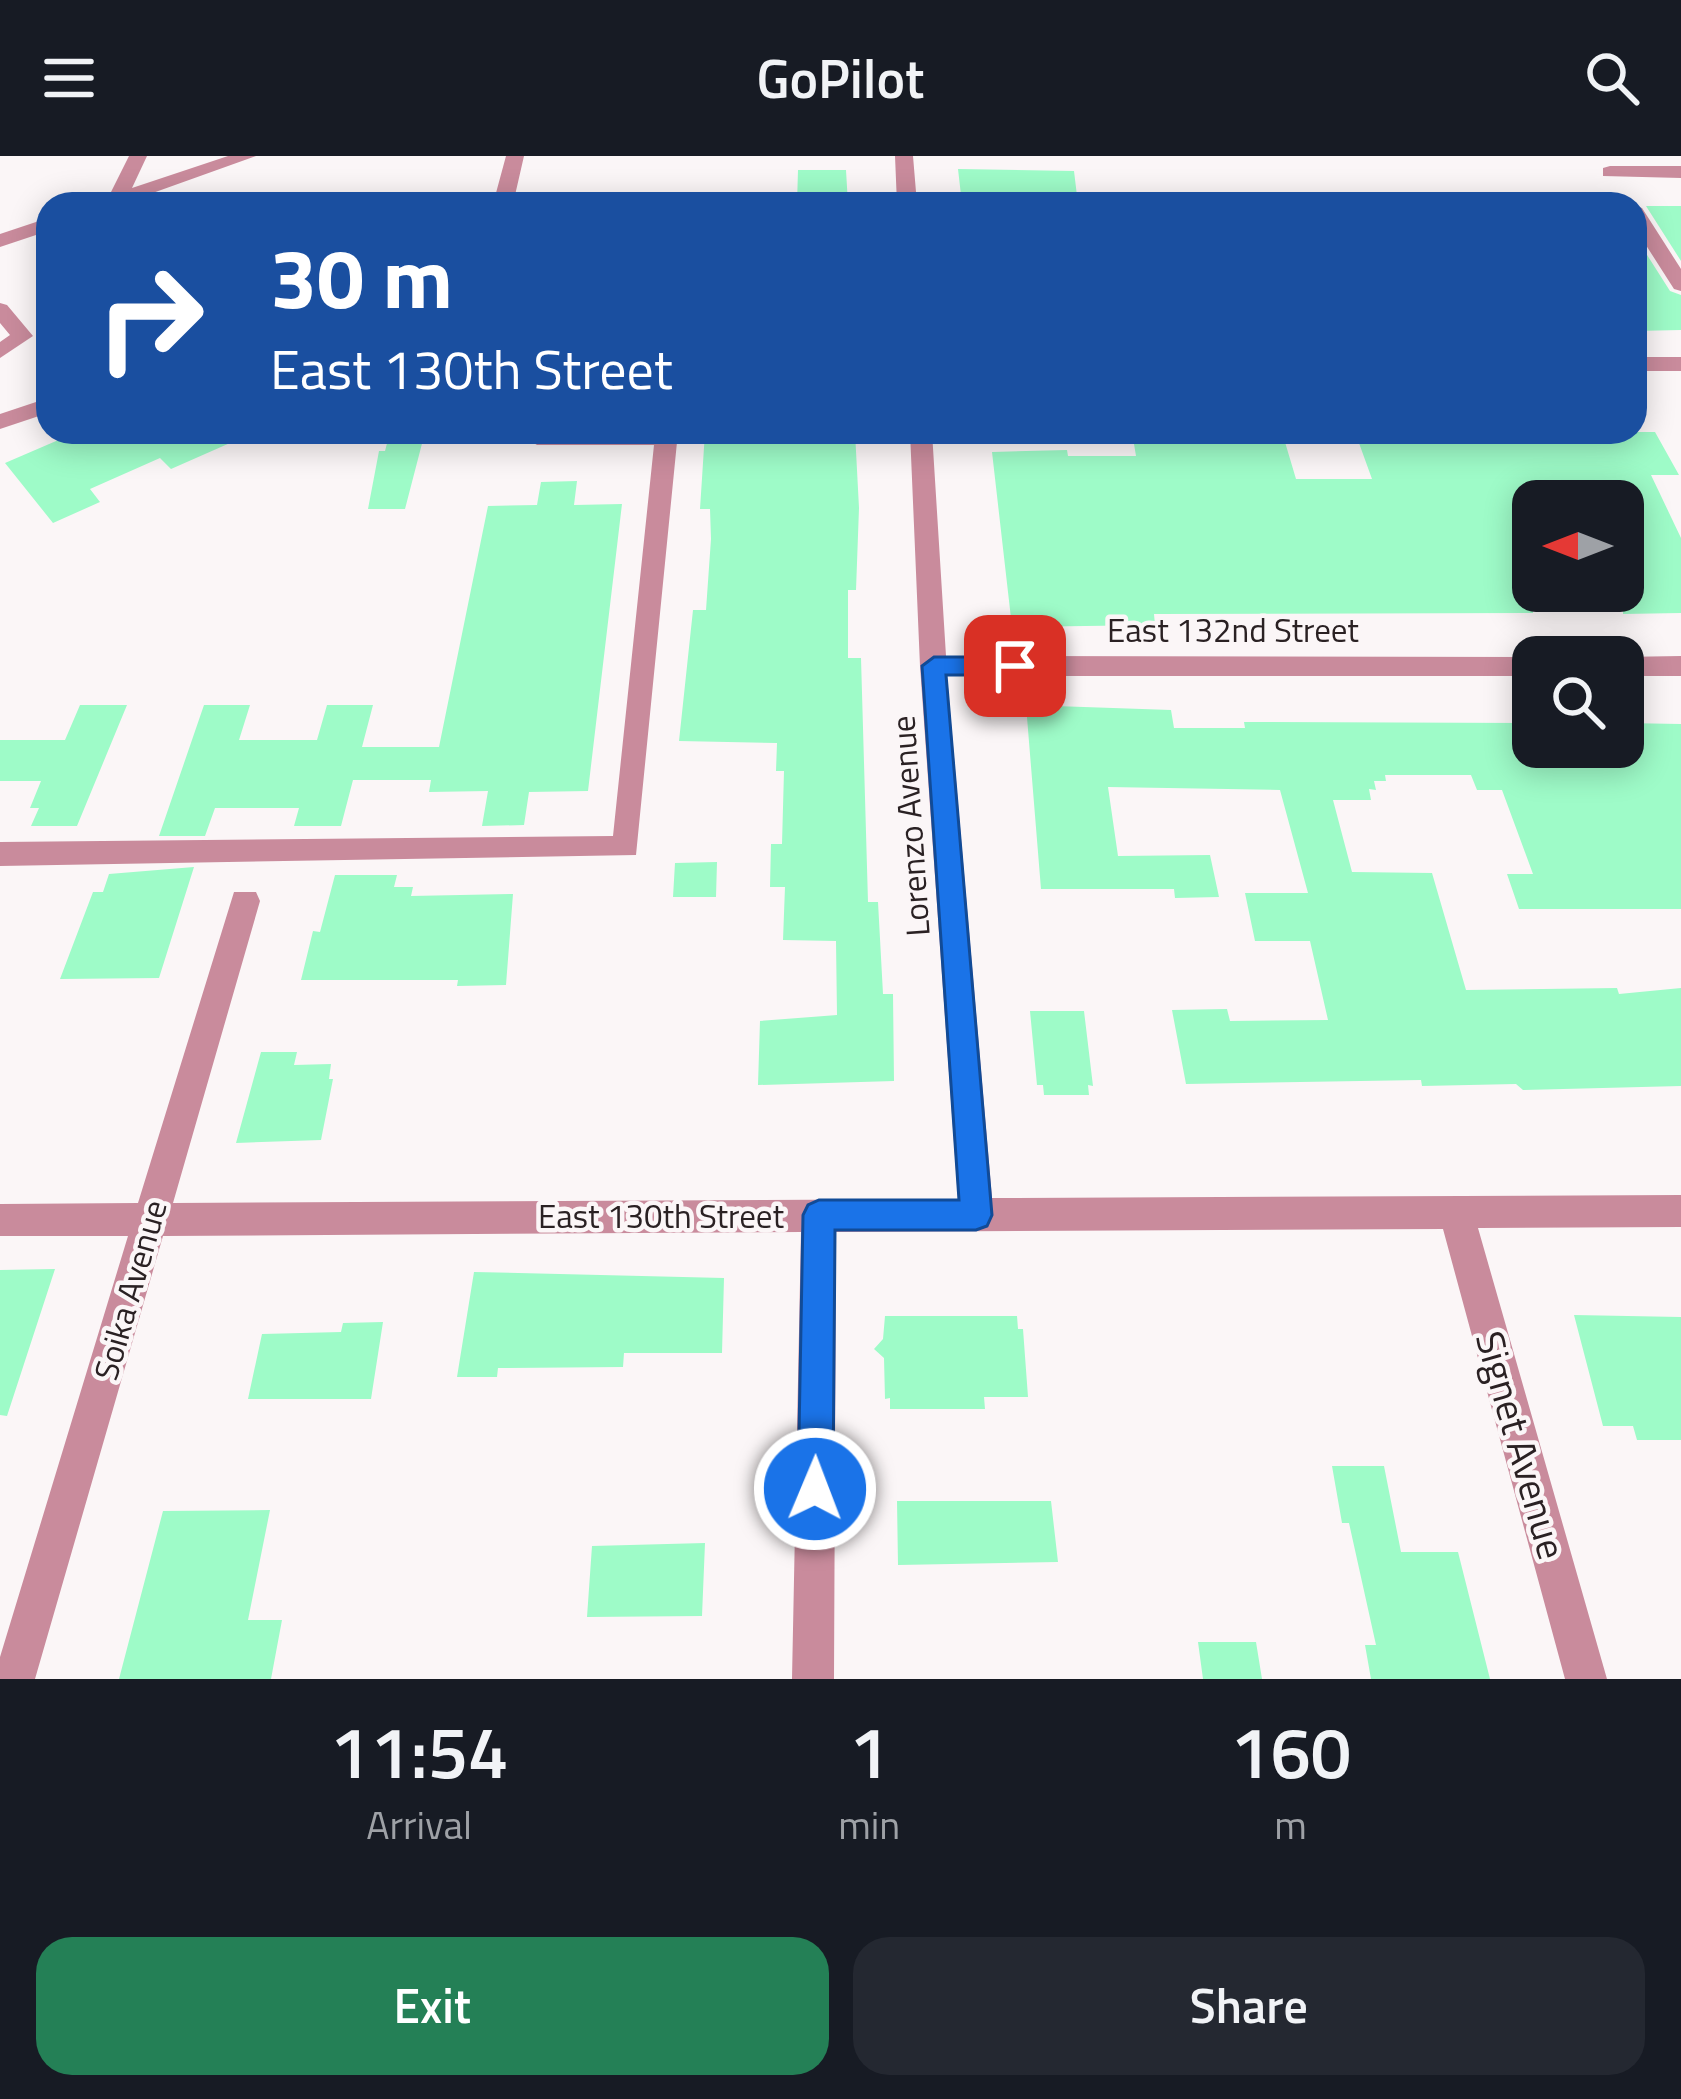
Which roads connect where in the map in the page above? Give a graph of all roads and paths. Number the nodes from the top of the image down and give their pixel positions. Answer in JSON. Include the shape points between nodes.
{"nodes":[{"id":1,"x":138,"y":156,"type":"edge"},
{"id":2,"x":247,"y":156,"type":"edge"},
{"id":3,"x":515,"y":156,"type":"edge"},
{"id":4,"x":904,"y":156,"type":"edge"},
{"id":5,"x":1605,"y":164,"type":"edge"},
{"id":6,"x":1681,"y":172,"type":"edge"},
{"id":7,"x":116,"y":192,"type":"edge"},
{"id":8,"x":137,"y":192,"type":"edge"},
{"id":9,"x":506,"y":192,"type":"edge"},
{"id":10,"x":906,"y":192,"type":"edge"},
{"id":11,"x":1622,"y":192,"type":"edge"},
{"id":12,"x":36,"y":228,"type":"edge"},
{"id":13,"x":1647,"y":231,"type":"edge"},
{"id":14,"x":0,"y":241,"type":"edge"},
{"id":15,"x":1681,"y":285,"type":"edge"},
{"id":16,"x":0,"y":309,"type":"edge"},
{"id":17,"x":36,"y":344,"type":"edge"},
{"id":18,"x":0,"y":351,"type":"edge"},
{"id":19,"x":1647,"y":364,"type":"edge"},
{"id":20,"x":1681,"y":364,"type":"edge"},
{"id":21,"x":36,"y":409,"type":"edge"},
{"id":22,"x":0,"y":422,"type":"edge"},
{"id":23,"x":666,"y":444,"type":"edge"},
{"id":24,"x":922,"y":444,"type":"edge"},
{"id":25,"x":934,"y":666,"type":"junction"},
{"id":26,"x":1512,"y":666,"type":"edge"},
{"id":27,"x":1644,"y":666,"type":"edge"},
{"id":28,"x":1681,"y":666,"type":"edge"},
{"id":29,"x":0,"y":854,"type":"edge"},
{"id":30,"x":245,"y":901,"type":"dead end"},
{"id":31,"x":1681,"y":1210,"type":"edge"},
{"id":32,"x":1456,"y":1212,"type":"junction"},
{"id":33,"x":819,"y":1215,"type":"junction"},
{"id":34,"x":976,"y":1215,"type":"junction"},
{"id":35,"x":0,"y":1220,"type":"edge"},
{"id":36,"x":151,"y":1220,"type":"junction"},
{"id":37,"x":14,"y":1679,"type":"edge"},
{"id":38,"x":813,"y":1679,"type":"edge"},
{"id":39,"x":1586,"y":1679,"type":"edge"}],
"edges":[{"from":1,"to":7,"type":"street"},
{"from":2,"to":8,"type":"street"},
{"from":3,"to":9,"type":"street"},
{"from":4,"to":10,"type":"street"},
{"from":5,"to":6,"type":"street"},
{"from":5,"to":11,"type":"street"},
{"from":12,"to":14,"type":"street"},
{"from":13,"to":15,"type":"street"},
{"from":16,"to":18,"type":"street","via":[[22,336]]},
{"from":17,"to":18,"type":"street"},
{"from":19,"to":20,"type":"street"},
{"from":21,"to":22,"type":"street"},
{"from":23,"to":29,"type":"street","via":[[626,848]]},
{"from":24,"to":25,"type":"street","name":"Lorenzo Avenue"},
{"from":25,"to":26,"type":"street","name":"East 132nd Street"},
{"from":25,"to":34,"type":"street","name":"Lorenzo Avenue"},
{"from":27,"to":28,"type":"street"},
{"from":30,"to":36,"type":"street","name":"Soika Avenue"},
{"from":31,"to":32,"type":"street","name":"East 130th Street"},
{"from":32,"to":34,"type":"street","name":"East 130th Street"},
{"from":32,"to":39,"type":"street","name":"Signet Avenue"},
{"from":33,"to":34,"type":"street","name":"East 130th Street"},
{"from":33,"to":36,"type":"street","name":"East 130th Street"},
{"from":33,"to":38,"type":"street"},
{"from":35,"to":36,"type":"street","name":"East 130th Street"},
{"from":36,"to":37,"type":"street","name":"Soika Avenue"}]}
